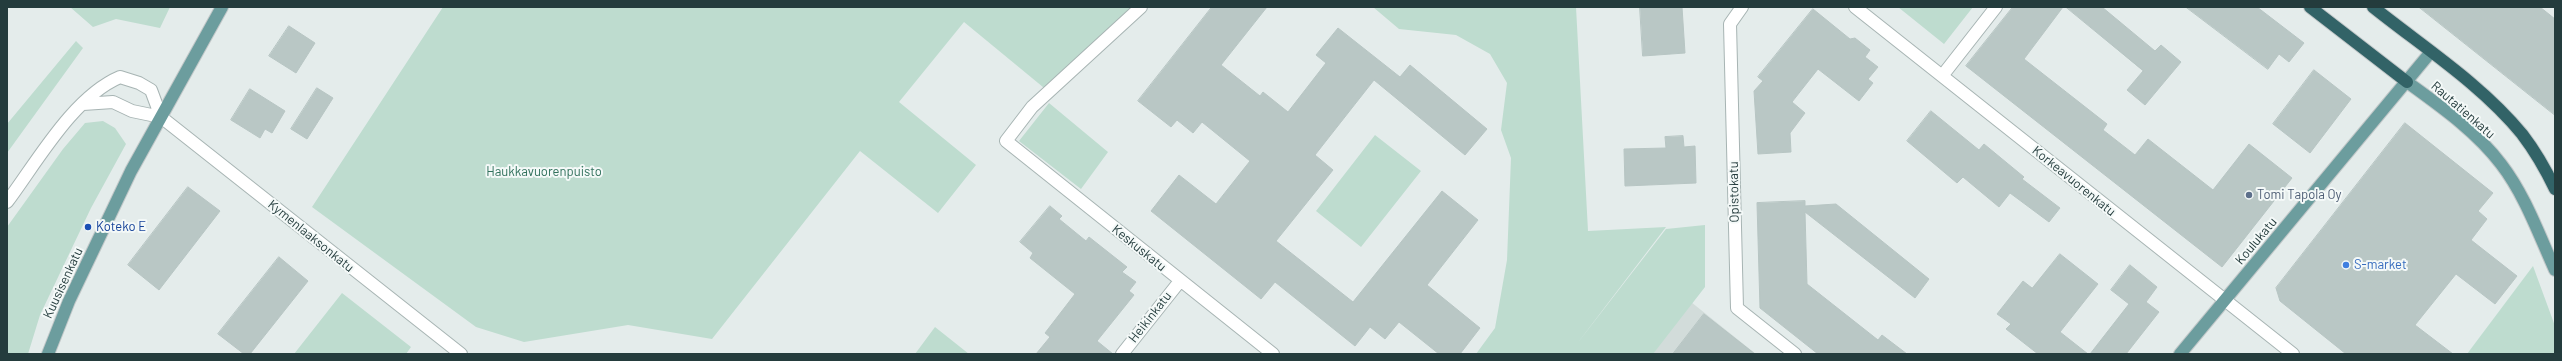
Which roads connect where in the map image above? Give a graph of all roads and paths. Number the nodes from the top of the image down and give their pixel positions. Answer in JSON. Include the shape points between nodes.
{"nodes":[{"id":1,"x":222,"y":7,"type":"edge"},
{"id":2,"x":1140,"y":7,"type":"edge"},
{"id":3,"x":1742,"y":7,"type":"edge"},
{"id":4,"x":1855,"y":7,"type":"edge"},
{"id":5,"x":1996,"y":7,"type":"edge"},
{"id":6,"x":2310,"y":7,"type":"edge"},
{"id":7,"x":2373,"y":7,"type":"edge"},
{"id":8,"x":1871,"y":12,"type":"edge"},
{"id":9,"x":2430,"y":53,"type":"junction"},
{"id":10,"x":1942,"y":76,"type":"junction"},
{"id":11,"x":2407,"y":82,"type":"junction"},
{"id":12,"x":83,"y":104,"type":"junction"},
{"id":13,"x":161,"y":117,"type":"junction"},
{"id":14,"x":2555,"y":189,"type":"edge"},
{"id":15,"x":7,"y":202,"type":"edge"},
{"id":16,"x":2555,"y":270,"type":"edge"},
{"id":17,"x":1180,"y":280,"type":"junction"},
{"id":18,"x":2226,"y":300,"type":"junction"},
{"id":19,"x":48,"y":354,"type":"edge"},
{"id":20,"x":462,"y":354,"type":"edge"},
{"id":21,"x":1122,"y":354,"type":"edge"},
{"id":22,"x":1273,"y":354,"type":"edge"},
{"id":23,"x":1795,"y":354,"type":"edge"},
{"id":24,"x":2180,"y":354,"type":"edge"},
{"id":25,"x":2293,"y":354,"type":"edge"}],
"edges":[{"from":1,"to":13,"type":"main road","name":"Kuusisenkatu"},
{"from":2,"to":17,"type":"street","name":"Keskuskatu","via":[[1032,107],[1006,141]]},
{"from":3,"to":23,"type":"street","name":"Opistokatu","via":[[1730,24],[1737,308]]},
{"from":4,"to":8,"type":"street","name":"Korkeavuorenkatu"},
{"from":5,"to":10,"type":"street"},
{"from":6,"to":11,"type":"highway","name":"Rautatienkatu"},
{"from":7,"to":9,"type":"highway","name":"Rautatienkatu"},
{"from":8,"to":10,"type":"street","name":"Korkeavuorenkatu"},
{"from":9,"to":11,"type":"main road","name":"Koulukatu"},
{"from":9,"to":14,"type":"highway","name":"Rautatienkatu","via":[[2479,93],[2522,135]]},
{"from":10,"to":18,"type":"street","name":"Korkeavuorenkatu"},
{"from":11,"to":16,"type":"main road","name":"Rautatienkatu","via":[[2476,137],[2501,165],[2527,208]]},
{"from":11,"to":18,"type":"main road","name":"Koulukatu"},
{"from":12,"to":13,"type":"street","via":[[113,102],[132,111]]},
{"from":12,"to":13,"type":"street","via":[[110,81],[120,77],[151,90]]},
{"from":12,"to":15,"type":"street","via":[[65,123]]},
{"from":13,"to":19,"type":"main road","name":"Kuusisenkatu","via":[[131,172],[66,308]]},
{"from":13,"to":20,"type":"street","name":"Kymenlaaksonkatu"},
{"from":17,"to":21,"type":"street","name":"Heikinkatu"},
{"from":17,"to":22,"type":"street","name":"Keskuskatu"},
{"from":18,"to":24,"type":"main road","name":"Koulukatu"},
{"from":18,"to":25,"type":"street","name":"Korkeavuorenkatu"}]}
